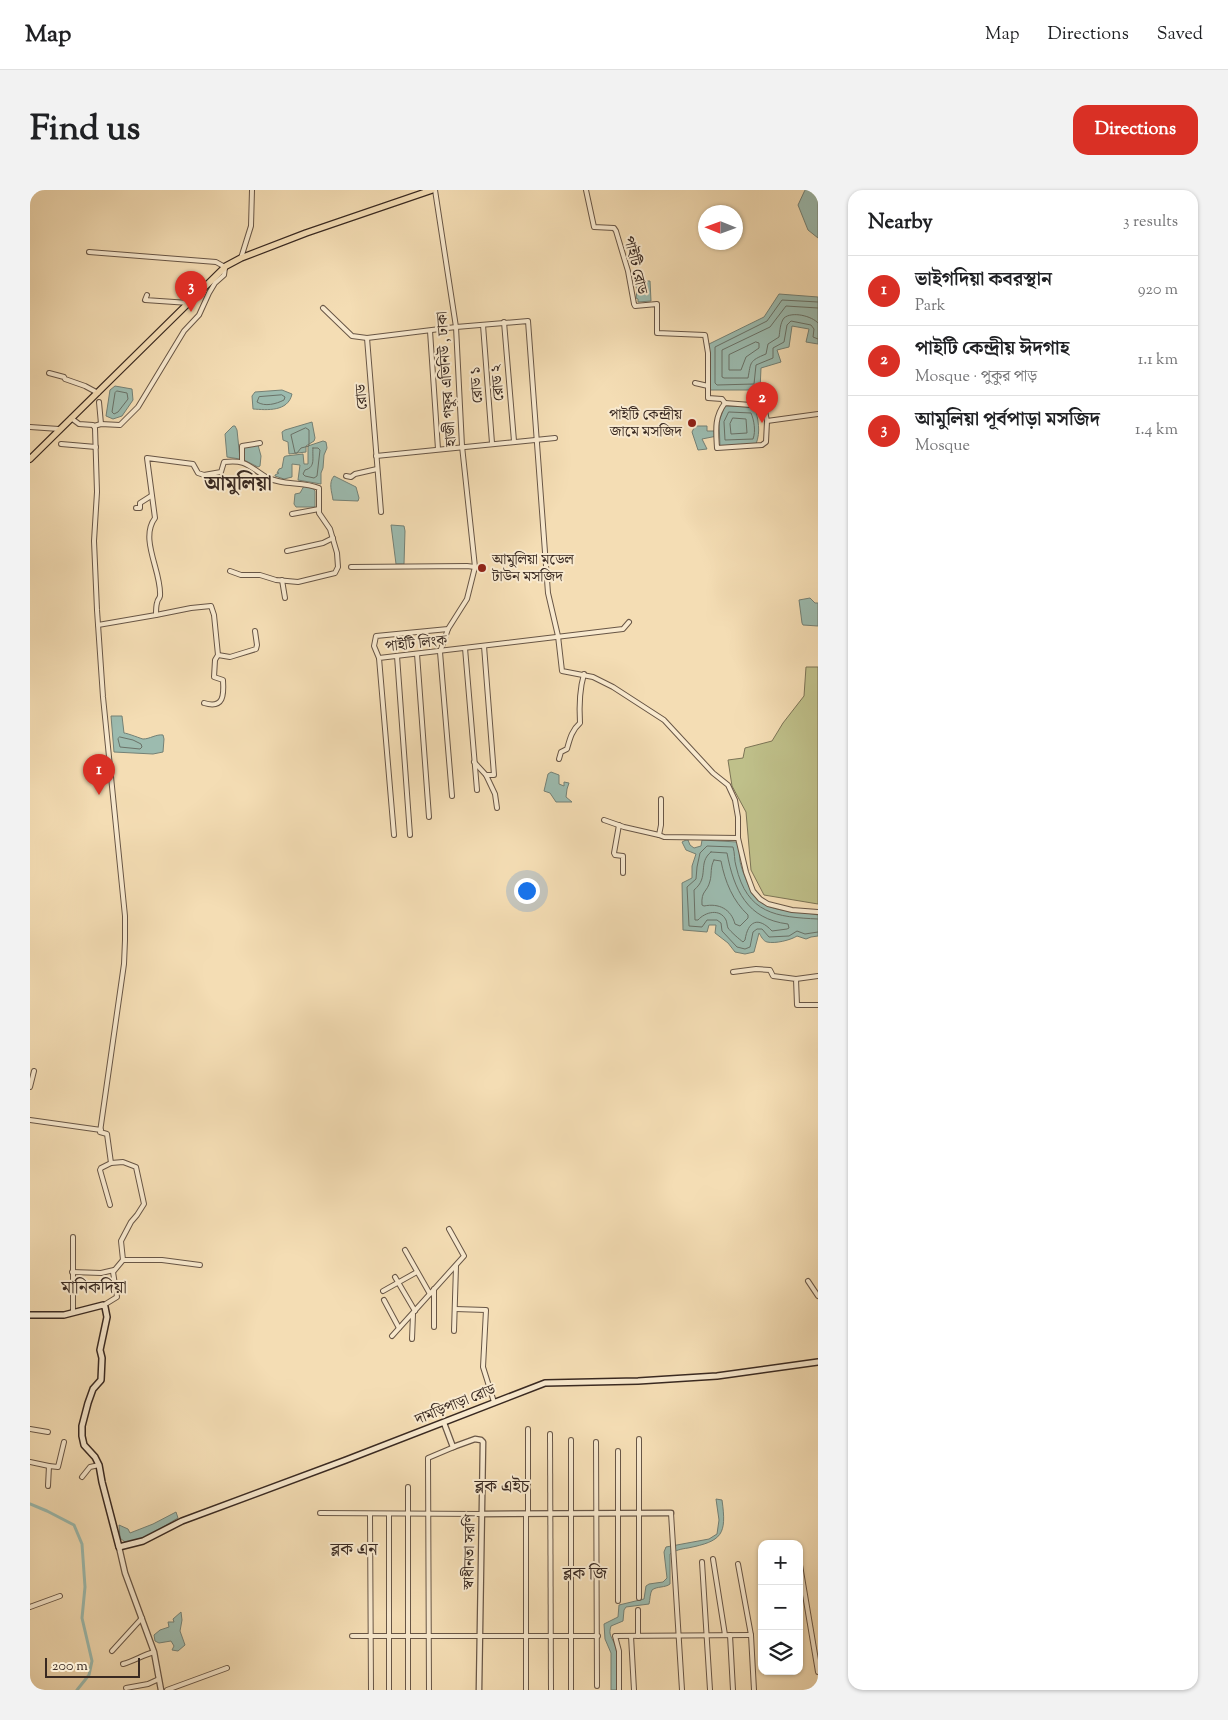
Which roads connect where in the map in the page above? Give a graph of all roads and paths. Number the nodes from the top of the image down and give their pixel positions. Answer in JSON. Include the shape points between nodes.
{"nodes":[{"id":1,"x":252,"y":190,"type":"edge"},
{"id":2,"x":434,"y":190,"type":"edge"},
{"id":3,"x":586,"y":190,"type":"edge"},
{"id":4,"x":89,"y":252,"type":"dead end"},
{"id":5,"x":241,"y":258,"type":"junction"},
{"id":6,"x":226,"y":267,"type":"junction"},
{"id":7,"x":147,"y":295,"type":"dead end"},
{"id":8,"x":189,"y":303,"type":"junction"},
{"id":9,"x":323,"y":308,"type":"dead end"},
{"id":10,"x":504,"y":322,"type":"junction"},
{"id":11,"x":483,"y":325,"type":"junction"},
{"id":12,"x":456,"y":327,"type":"junction"},
{"id":13,"x":430,"y":331,"type":"junction"},
{"id":14,"x":367,"y":338,"type":"junction"},
{"id":15,"x":49,"y":373,"type":"dead end"},
{"id":16,"x":694,"y":383,"type":"dead end"},
{"id":17,"x":708,"y":386,"type":"junction"},
{"id":18,"x":98,"y":393,"type":"junction"},
{"id":19,"x":99,"y":402,"type":"dead end"},
{"id":20,"x":726,"y":403,"type":"junction"},
{"id":21,"x":818,"y":414,"type":"edge"},
{"id":22,"x":71,"y":418,"type":"junction"},
{"id":23,"x":767,"y":421,"type":"junction"},
{"id":24,"x":101,"y":424,"type":"junction"},
{"id":25,"x":94,"y":426,"type":"junction"},
{"id":26,"x":30,"y":427,"type":"edge"},
{"id":27,"x":59,"y":429,"type":"junction"},
{"id":28,"x":555,"y":438,"type":"dead end"},
{"id":29,"x":536,"y":439,"type":"junction"},
{"id":30,"x":514,"y":441,"type":"junction"},
{"id":31,"x":260,"y":443,"type":"dead end"},
{"id":32,"x":492,"y":443,"type":"junction"},
{"id":33,"x":61,"y":444,"type":"dead end"},
{"id":34,"x":462,"y":446,"type":"junction"},
{"id":35,"x":96,"y":447,"type":"junction"},
{"id":36,"x":438,"y":449,"type":"junction"},
{"id":37,"x":376,"y":456,"type":"junction"},
{"id":38,"x":30,"y":459,"type":"edge"},
{"id":39,"x":242,"y":462,"type":"junction"},
{"id":40,"x":377,"y":469,"type":"junction"},
{"id":41,"x":346,"y":476,"type":"dead end"},
{"id":42,"x":151,"y":496,"type":"junction"},
{"id":43,"x":136,"y":508,"type":"dead end"},
{"id":44,"x":319,"y":510,"type":"junction"},
{"id":45,"x":381,"y":512,"type":"dead end"},
{"id":46,"x":292,"y":514,"type":"dead end"},
{"id":47,"x":333,"y":538,"type":"junction"},
{"id":48,"x":287,"y":551,"type":"dead end"},
{"id":49,"x":351,"y":567,"type":"dead end"},
{"id":50,"x":475,"y":567,"type":"junction"},
{"id":51,"x":230,"y":571,"type":"dead end"},
{"id":52,"x":282,"y":580,"type":"junction"},
{"id":53,"x":285,"y":598,"type":"dead end"},
{"id":54,"x":156,"y":615,"type":"junction"},
{"id":55,"x":629,"y":622,"type":"dead end"},
{"id":56,"x":98,"y":625,"type":"junction"},
{"id":57,"x":448,"y":629,"type":"junction"},
{"id":58,"x":255,"y":631,"type":"dead end"},
{"id":59,"x":558,"y":636,"type":"junction"},
{"id":60,"x":484,"y":646,"type":"junction"},
{"id":61,"x":465,"y":648,"type":"junction"},
{"id":62,"x":440,"y":652,"type":"junction"},
{"id":63,"x":417,"y":654,"type":"junction"},
{"id":64,"x":218,"y":655,"type":"junction"},
{"id":65,"x":397,"y":656,"type":"junction"},
{"id":66,"x":379,"y":658,"type":"junction"},
{"id":67,"x":584,"y":674,"type":"junction"},
{"id":68,"x":204,"y":703,"type":"dead end"},
{"id":69,"x":559,"y":759,"type":"dead end"},
{"id":70,"x":474,"y":762,"type":"junction"},
{"id":71,"x":486,"y":774,"type":"junction"},
{"id":72,"x":477,"y":790,"type":"dead end"},
{"id":73,"x":452,"y":796,"type":"dead end"},
{"id":74,"x":661,"y":799,"type":"dead end"},
{"id":75,"x":497,"y":808,"type":"dead end"},
{"id":76,"x":428,"y":817,"type":"dead end"},
{"id":77,"x":604,"y":820,"type":"dead end"},
{"id":78,"x":619,"y":826,"type":"junction"},
{"id":79,"x":410,"y":835,"type":"dead end"},
{"id":80,"x":658,"y":835,"type":"junction"},
{"id":81,"x":394,"y":836,"type":"dead end"},
{"id":82,"x":738,"y":838,"type":"junction"},
{"id":83,"x":623,"y":874,"type":"dead end"},
{"id":84,"x":818,"y":912,"type":"edge"},
{"id":85,"x":733,"y":972,"type":"dead end"},
{"id":86,"x":818,"y":976,"type":"edge"},
{"id":87,"x":796,"y":980,"type":"junction"},
{"id":88,"x":818,"y":1005,"type":"edge"},
{"id":89,"x":34,"y":1071,"type":"dead end"},
{"id":90,"x":30,"y":1087,"type":"edge"},
{"id":91,"x":30,"y":1120,"type":"edge"},
{"id":92,"x":100,"y":1130,"type":"junction"},
{"id":93,"x":111,"y":1163,"type":"junction"},
{"id":94,"x":110,"y":1205,"type":"dead end"},
{"id":95,"x":450,"y":1229,"type":"dead end"},
{"id":96,"x":73,"y":1237,"type":"dead end"},
{"id":97,"x":405,"y":1250,"type":"dead end"},
{"id":98,"x":122,"y":1260,"type":"junction"},
{"id":99,"x":200,"y":1265,"type":"dead end"},
{"id":100,"x":456,"y":1265,"type":"junction"},
{"id":101,"x":114,"y":1270,"type":"junction"},
{"id":102,"x":72,"y":1272,"type":"junction"},
{"id":103,"x":417,"y":1272,"type":"junction"},
{"id":104,"x":395,"y":1277,"type":"dead end"},
{"id":105,"x":808,"y":1281,"type":"dead end"},
{"id":106,"x":398,"y":1282,"type":"junction"},
{"id":107,"x":434,"y":1289,"type":"junction"},
{"id":108,"x":383,"y":1291,"type":"dead end"},
{"id":109,"x":430,"y":1294,"type":"junction"},
{"id":110,"x":818,"y":1296,"type":"edge"},
{"id":111,"x":384,"y":1300,"type":"dead end"},
{"id":112,"x":104,"y":1305,"type":"junction"},
{"id":113,"x":455,"y":1309,"type":"junction"},
{"id":114,"x":414,"y":1312,"type":"junction"},
{"id":115,"x":73,"y":1313,"type":"junction"},
{"id":116,"x":30,"y":1315,"type":"edge"},
{"id":117,"x":434,"y":1326,"type":"dead end"},
{"id":118,"x":399,"y":1328,"type":"junction"},
{"id":119,"x":454,"y":1331,"type":"dead end"},
{"id":120,"x":392,"y":1336,"type":"dead end"},
{"id":121,"x":412,"y":1339,"type":"dead end"},
{"id":122,"x":818,"y":1362,"type":"edge"},
{"id":123,"x":494,"y":1402,"type":"junction"},
{"id":124,"x":444,"y":1423,"type":"junction"},
{"id":125,"x":30,"y":1429,"type":"edge"},
{"id":126,"x":528,"y":1429,"type":"dead end"},
{"id":127,"x":48,"y":1432,"type":"dead end"},
{"id":128,"x":550,"y":1434,"type":"dead end"},
{"id":129,"x":639,"y":1439,"type":"dead end"},
{"id":130,"x":571,"y":1440,"type":"dead end"},
{"id":131,"x":64,"y":1442,"type":"dead end"},
{"id":132,"x":596,"y":1442,"type":"dead end"},
{"id":133,"x":454,"y":1447,"type":"junction"},
{"id":134,"x":618,"y":1451,"type":"dead end"},
{"id":135,"x":30,"y":1462,"type":"edge"},
{"id":136,"x":99,"y":1465,"type":"junction"},
{"id":137,"x":49,"y":1466,"type":"junction"},
{"id":138,"x":82,"y":1477,"type":"dead end"},
{"id":139,"x":48,"y":1486,"type":"dead end"},
{"id":140,"x":408,"y":1487,"type":"dead end"},
{"id":141,"x":320,"y":1513,"type":"dead end"},
{"id":142,"x":596,"y":1513,"type":"junction"},
{"id":143,"x":618,"y":1513,"type":"junction"},
{"id":144,"x":638,"y":1513,"type":"junction"},
{"id":145,"x":671,"y":1513,"type":"joint"},
{"id":146,"x":370,"y":1514,"type":"junction"},
{"id":147,"x":389,"y":1514,"type":"junction"},
{"id":148,"x":408,"y":1514,"type":"junction"},
{"id":149,"x":428,"y":1514,"type":"junction"},
{"id":150,"x":482,"y":1514,"type":"junction"},
{"id":151,"x":527,"y":1514,"type":"junction"},
{"id":152,"x":550,"y":1514,"type":"junction"},
{"id":153,"x":571,"y":1514,"type":"junction"},
{"id":154,"x":119,"y":1547,"type":"junction"},
{"id":155,"x":713,"y":1559,"type":"dead end"},
{"id":156,"x":702,"y":1562,"type":"dead end"},
{"id":157,"x":738,"y":1564,"type":"dead end"},
{"id":158,"x":803,"y":1583,"type":"edge"},
{"id":159,"x":60,"y":1596,"type":"dead end"},
{"id":160,"x":639,"y":1598,"type":"dead end"},
{"id":161,"x":618,"y":1600,"type":"dead end"},
{"id":162,"x":30,"y":1607,"type":"edge"},
{"id":163,"x":638,"y":1610,"type":"dead end"},
{"id":164,"x":142,"y":1618,"type":"junction"},
{"id":165,"x":707,"y":1635,"type":"junction"},
{"id":166,"x":727,"y":1635,"type":"junction"},
{"id":167,"x":751,"y":1635,"type":"junction"},
{"id":168,"x":352,"y":1636,"type":"dead end"},
{"id":169,"x":370,"y":1636,"type":"junction"},
{"id":170,"x":389,"y":1636,"type":"junction"},
{"id":171,"x":408,"y":1636,"type":"junction"},
{"id":172,"x":429,"y":1636,"type":"junction"},
{"id":173,"x":480,"y":1636,"type":"junction"},
{"id":174,"x":526,"y":1636,"type":"junction"},
{"id":175,"x":551,"y":1636,"type":"junction"},
{"id":176,"x":572,"y":1636,"type":"junction"},
{"id":177,"x":598,"y":1636,"type":"junction"},
{"id":178,"x":631,"y":1636,"type":"junction"},
{"id":179,"x":638,"y":1636,"type":"junction"},
{"id":180,"x":679,"y":1636,"type":"junction"},
{"id":181,"x":112,"y":1651,"type":"dead end"},
{"id":182,"x":154,"y":1652,"type":"junction"},
{"id":183,"x":123,"y":1664,"type":"dead end"},
{"id":184,"x":228,"y":1668,"type":"dead end"},
{"id":185,"x":818,"y":1672,"type":"edge"},
{"id":186,"x":159,"y":1678,"type":"junction"},
{"id":187,"x":598,"y":1686,"type":"dead end"},
{"id":188,"x":126,"y":1688,"type":"dead end"},
{"id":189,"x":161,"y":1690,"type":"edge"},
{"id":190,"x":167,"y":1690,"type":"edge"},
{"id":191,"x":371,"y":1690,"type":"edge"},
{"id":192,"x":389,"y":1690,"type":"edge"},
{"id":193,"x":408,"y":1690,"type":"edge"},
{"id":194,"x":429,"y":1690,"type":"edge"},
{"id":195,"x":479,"y":1690,"type":"edge"},
{"id":196,"x":526,"y":1690,"type":"edge"},
{"id":197,"x":551,"y":1690,"type":"edge"},
{"id":198,"x":571,"y":1690,"type":"edge"},
{"id":199,"x":619,"y":1690,"type":"edge"},
{"id":200,"x":634,"y":1690,"type":"edge"},
{"id":201,"x":682,"y":1690,"type":"edge"},
{"id":202,"x":710,"y":1690,"type":"edge"},
{"id":203,"x":733,"y":1690,"type":"edge"},
{"id":204,"x":754,"y":1690,"type":"edge"}],
"edges":[{"from":1,"to":5,"type":"street","via":[[251,226]]},
{"from":2,"to":5,"type":"main road"},
{"from":2,"to":12,"type":"street","name":"হাজী গফুর এভিনিউ , ঢাকা"},
{"from":3,"to":17,"type":"street","name":"পাইটি রোড","via":[[594,227],[614,228],[616,231],[634,304],[657,304],[657,333],[705,335]]},
{"from":4,"to":6,"type":"street","via":[[216,262]]},
{"from":5,"to":6,"type":"main road"},
{"from":6,"to":8,"type":"main road"},
{"from":6,"to":24,"type":"street","via":[[199,315],[184,331],[138,407],[120,425]]},
{"from":7,"to":8,"type":"street","via":[[145,300]]},
{"from":8,"to":18,"type":"main road"},
{"from":9,"to":14,"type":"street","via":[[352,336]]},
{"from":10,"to":11,"type":"street"},
{"from":10,"to":29,"type":"street","via":[[528,321]]},
{"from":10,"to":30,"type":"street","name":"রোড ২"},
{"from":11,"to":12,"type":"street"},
{"from":11,"to":32,"type":"street","name":"রোড ১"},
{"from":12,"to":13,"type":"street"},
{"from":12,"to":34,"type":"street","name":"হাজী গফুর এভিনিউ , ঢাকা"},
{"from":13,"to":14,"type":"street"},
{"from":13,"to":36,"type":"street"},
{"from":14,"to":37,"type":"street","name":"রোড"},
{"from":15,"to":18,"type":"street"},
{"from":16,"to":17,"type":"street"},
{"from":17,"to":20,"type":"street","via":[[708,398],[722,399]]},
{"from":18,"to":22,"type":"main road"},
{"from":19,"to":24,"type":"street"},
{"from":20,"to":23,"type":"street","via":[[764,406]]},
{"from":20,"to":23,"type":"street","via":[[716,421],[717,448],[762,445],[766,442]]},
{"from":21,"to":23,"type":"street"},
{"from":22,"to":25,"type":"street","via":[[79,424]]},
{"from":22,"to":27,"type":"main road"},
{"from":24,"to":25,"type":"street"},
{"from":25,"to":35,"type":"street"},
{"from":26,"to":27,"type":"street"},
{"from":27,"to":38,"type":"main road"},
{"from":28,"to":29,"type":"street"},
{"from":29,"to":30,"type":"street"},
{"from":29,"to":59,"type":"street","via":[[548,593]]},
{"from":30,"to":32,"type":"street"},
{"from":31,"to":39,"type":"street","via":[[242,446]]},
{"from":32,"to":34,"type":"street"},
{"from":33,"to":35,"type":"street"},
{"from":34,"to":36,"type":"street"},
{"from":34,"to":50,"type":"street","name":"হাজী গফুর এভিনিউ , ঢাকা"},
{"from":35,"to":56,"type":"street","via":[[94,541]]},
{"from":36,"to":37,"type":"street"},
{"from":37,"to":40,"type":"street","name":"রোড"},
{"from":39,"to":42,"type":"street","via":[[224,462],[222,472],[204,474],[198,473],[193,464],[147,458]]},
{"from":39,"to":44,"type":"street","via":[[267,477],[319,488]]},
{"from":40,"to":41,"type":"street"},
{"from":40,"to":45,"type":"street","name":"রোড"},
{"from":42,"to":43,"type":"street"},
{"from":42,"to":54,"type":"street","via":[[155,518],[150,525],[151,556],[160,597],[156,603]]},
{"from":44,"to":46,"type":"street"},
{"from":44,"to":47,"type":"street"},
{"from":47,"to":48,"type":"street"},
{"from":47,"to":52,"type":"street","via":[[338,567],[335,573],[298,582]]},
{"from":49,"to":50,"type":"street"},
{"from":50,"to":57,"type":"street","via":[[467,599]]},
{"from":51,"to":52,"type":"street"},
{"from":52,"to":53,"type":"street"},
{"from":54,"to":56,"type":"street"},
{"from":54,"to":64,"type":"street","via":[[211,606]]},
{"from":55,"to":59,"type":"street","name":"পাইটি লিংক","via":[[623,629]]},
{"from":56,"to":92,"type":"street","via":[[125,940]]},
{"from":57,"to":62,"type":"street"},
{"from":57,"to":66,"type":"street","via":[[376,636],[374,646]]},
{"from":58,"to":64,"type":"street","via":[[256,649],[230,657]]},
{"from":59,"to":60,"type":"street","name":"পাইটি লিংক"},
{"from":59,"to":67,"type":"street","via":[[562,671]]},
{"from":60,"to":61,"type":"street","name":"পাইটি লিংক"},
{"from":60,"to":71,"type":"street","via":[[494,774]]},
{"from":61,"to":62,"type":"street","name":"পাইটি লিংক"},
{"from":61,"to":70,"type":"street"},
{"from":62,"to":63,"type":"street","name":"পাইটি লিংক"},
{"from":62,"to":73,"type":"street"},
{"from":63,"to":65,"type":"street","name":"পাইটি লিংক"},
{"from":63,"to":76,"type":"street"},
{"from":64,"to":68,"type":"street","via":[[214,677],[223,680],[223,697],[212,704]]},
{"from":65,"to":66,"type":"street","name":"পাইটি লিংক"},
{"from":65,"to":79,"type":"street"},
{"from":66,"to":81,"type":"street","name":"পাইটি লিংক"},
{"from":67,"to":69,"type":"street","via":[[580,688],[580,723]]},
{"from":67,"to":82,"type":"street","via":[[613,687],[664,720],[728,785],[737,809]]},
{"from":70,"to":71,"type":"street"},
{"from":70,"to":72,"type":"street"},
{"from":71,"to":75,"type":"street"},
{"from":74,"to":80,"type":"street","via":[[662,825]]},
{"from":77,"to":78,"type":"street"},
{"from":78,"to":80,"type":"street"},
{"from":78,"to":83,"type":"street","via":[[614,853],[623,856]]},
{"from":80,"to":82,"type":"street"},
{"from":82,"to":84,"type":"street","via":[[751,885],[760,899],[778,907]]},
{"from":85,"to":87,"type":"street","via":[[770,970],[773,976]]},
{"from":86,"to":87,"type":"street"},
{"from":87,"to":88,"type":"street","via":[[797,1006]]},
{"from":89,"to":90,"type":"street"},
{"from":91,"to":92,"type":"street"},
{"from":92,"to":93,"type":"street","via":[[107,1134]]},
{"from":93,"to":94,"type":"street","via":[[100,1168]]},
{"from":93,"to":98,"type":"street","via":[[123,1162],[136,1167],[144,1199],[121,1241]]},
{"from":95,"to":100,"type":"street","via":[[464,1256]]},
{"from":96,"to":102,"type":"street"},
{"from":97,"to":103,"type":"street"},
{"from":98,"to":99,"type":"street","via":[[162,1260]]},
{"from":98,"to":101,"type":"street"},
{"from":100,"to":107,"type":"street"},
{"from":100,"to":113,"type":"street"},
{"from":101,"to":102,"type":"street"},
{"from":101,"to":112,"type":"street","via":[[117,1296]]},
{"from":102,"to":115,"type":"street"},
{"from":103,"to":106,"type":"street"},
{"from":103,"to":109,"type":"street"},
{"from":104,"to":106,"type":"street"},
{"from":105,"to":110,"type":"street"},
{"from":106,"to":108,"type":"street"},
{"from":106,"to":114,"type":"street"},
{"from":107,"to":109,"type":"street"},
{"from":107,"to":117,"type":"street"},
{"from":109,"to":114,"type":"street"},
{"from":111,"to":118,"type":"street"},
{"from":112,"to":115,"type":"main road"},
{"from":112,"to":136,"type":"main road","via":[[107,1317],[100,1350],[101,1380],[93,1389],[82,1426],[84,1445]]},
{"from":113,"to":119,"type":"street"},
{"from":113,"to":123,"type":"street","via":[[486,1310],[483,1367]]},
{"from":114,"to":118,"type":"street"},
{"from":114,"to":121,"type":"street"},
{"from":115,"to":116,"type":"main road"},
{"from":118,"to":120,"type":"street"},
{"from":122,"to":123,"type":"main road","name":"দামড়িপাড়া রোড","via":[[717,1376],[554,1382],[534,1386]]},
{"from":123,"to":124,"type":"main road","name":"দামড়িপাড়া রোড"},
{"from":124,"to":133,"type":"street"},
{"from":124,"to":154,"type":"main road","name":"দামড়িপাড়া রোড","via":[[182,1521],[143,1541]]},
{"from":125,"to":127,"type":"street"},
{"from":126,"to":151,"type":"street"},
{"from":128,"to":152,"type":"street"},
{"from":129,"to":144,"type":"street"},
{"from":130,"to":153,"type":"street"},
{"from":131,"to":137,"type":"street","via":[[58,1466]]},
{"from":132,"to":142,"type":"street"},
{"from":133,"to":149,"type":"street","via":[[428,1458]]},
{"from":133,"to":150,"type":"street","name":"স্বাধীনতা সরণি","via":[[475,1439],[482,1441]]},
{"from":134,"to":143,"type":"street"},
{"from":135,"to":137,"type":"street"},
{"from":136,"to":138,"type":"street","via":[[90,1467]]},
{"from":136,"to":154,"type":"main road"},
{"from":137,"to":139,"type":"street"},
{"from":140,"to":148,"type":"street"},
{"from":141,"to":146,"type":"street"},
{"from":142,"to":143,"type":"street"},
{"from":142,"to":153,"type":"street"},
{"from":142,"to":177,"type":"street"},
{"from":143,"to":144,"type":"street"},
{"from":143,"to":161,"type":"street"},
{"from":144,"to":145,"type":"street"},
{"from":144,"to":160,"type":"street"},
{"from":145,"to":180,"type":"street"},
{"from":146,"to":147,"type":"street"},
{"from":146,"to":169,"type":"street"},
{"from":147,"to":148,"type":"street"},
{"from":147,"to":170,"type":"street"},
{"from":148,"to":149,"type":"street"},
{"from":148,"to":171,"type":"street"},
{"from":149,"to":150,"type":"street"},
{"from":149,"to":172,"type":"street"},
{"from":150,"to":151,"type":"street"},
{"from":150,"to":173,"type":"street","name":"স্বাধীনতা সরণি"},
{"from":151,"to":152,"type":"street"},
{"from":151,"to":174,"type":"street"},
{"from":152,"to":153,"type":"street"},
{"from":152,"to":175,"type":"street"},
{"from":153,"to":176,"type":"street"},
{"from":154,"to":164,"type":"street","via":[[125,1574]]},
{"from":155,"to":166,"type":"street"},
{"from":156,"to":165,"type":"street"},
{"from":157,"to":167,"type":"street"},
{"from":158,"to":185,"type":"street"},
{"from":159,"to":162,"type":"street"},
{"from":163,"to":179,"type":"street"},
{"from":164,"to":181,"type":"street"},
{"from":164,"to":182,"type":"street"},
{"from":165,"to":166,"type":"street"},
{"from":165,"to":180,"type":"street"},
{"from":165,"to":202,"type":"street"},
{"from":166,"to":167,"type":"street"},
{"from":166,"to":203,"type":"street"},
{"from":167,"to":204,"type":"street"},
{"from":168,"to":169,"type":"street"},
{"from":169,"to":170,"type":"street"},
{"from":169,"to":191,"type":"street"},
{"from":170,"to":171,"type":"street"},
{"from":170,"to":192,"type":"street"},
{"from":171,"to":172,"type":"street"},
{"from":171,"to":193,"type":"street"},
{"from":172,"to":173,"type":"street"},
{"from":172,"to":194,"type":"street"},
{"from":173,"to":174,"type":"street"},
{"from":173,"to":195,"type":"street","name":"স্বাধীনতা সরণি"},
{"from":174,"to":175,"type":"street"},
{"from":174,"to":196,"type":"street"},
{"from":175,"to":176,"type":"street"},
{"from":175,"to":197,"type":"street"},
{"from":176,"to":177,"type":"street"},
{"from":176,"to":198,"type":"street"},
{"from":177,"to":187,"type":"street"},
{"from":178,"to":179,"type":"street"},
{"from":178,"to":199,"type":"street","via":[[615,1636],[619,1651]]},
{"from":178,"to":200,"type":"street"},
{"from":179,"to":180,"type":"street"},
{"from":180,"to":201,"type":"street"},
{"from":182,"to":183,"type":"street"},
{"from":182,"to":186,"type":"street"},
{"from":184,"to":190,"type":"street"},
{"from":186,"to":188,"type":"street","via":[[148,1684]]},
{"from":186,"to":189,"type":"street"}]}
